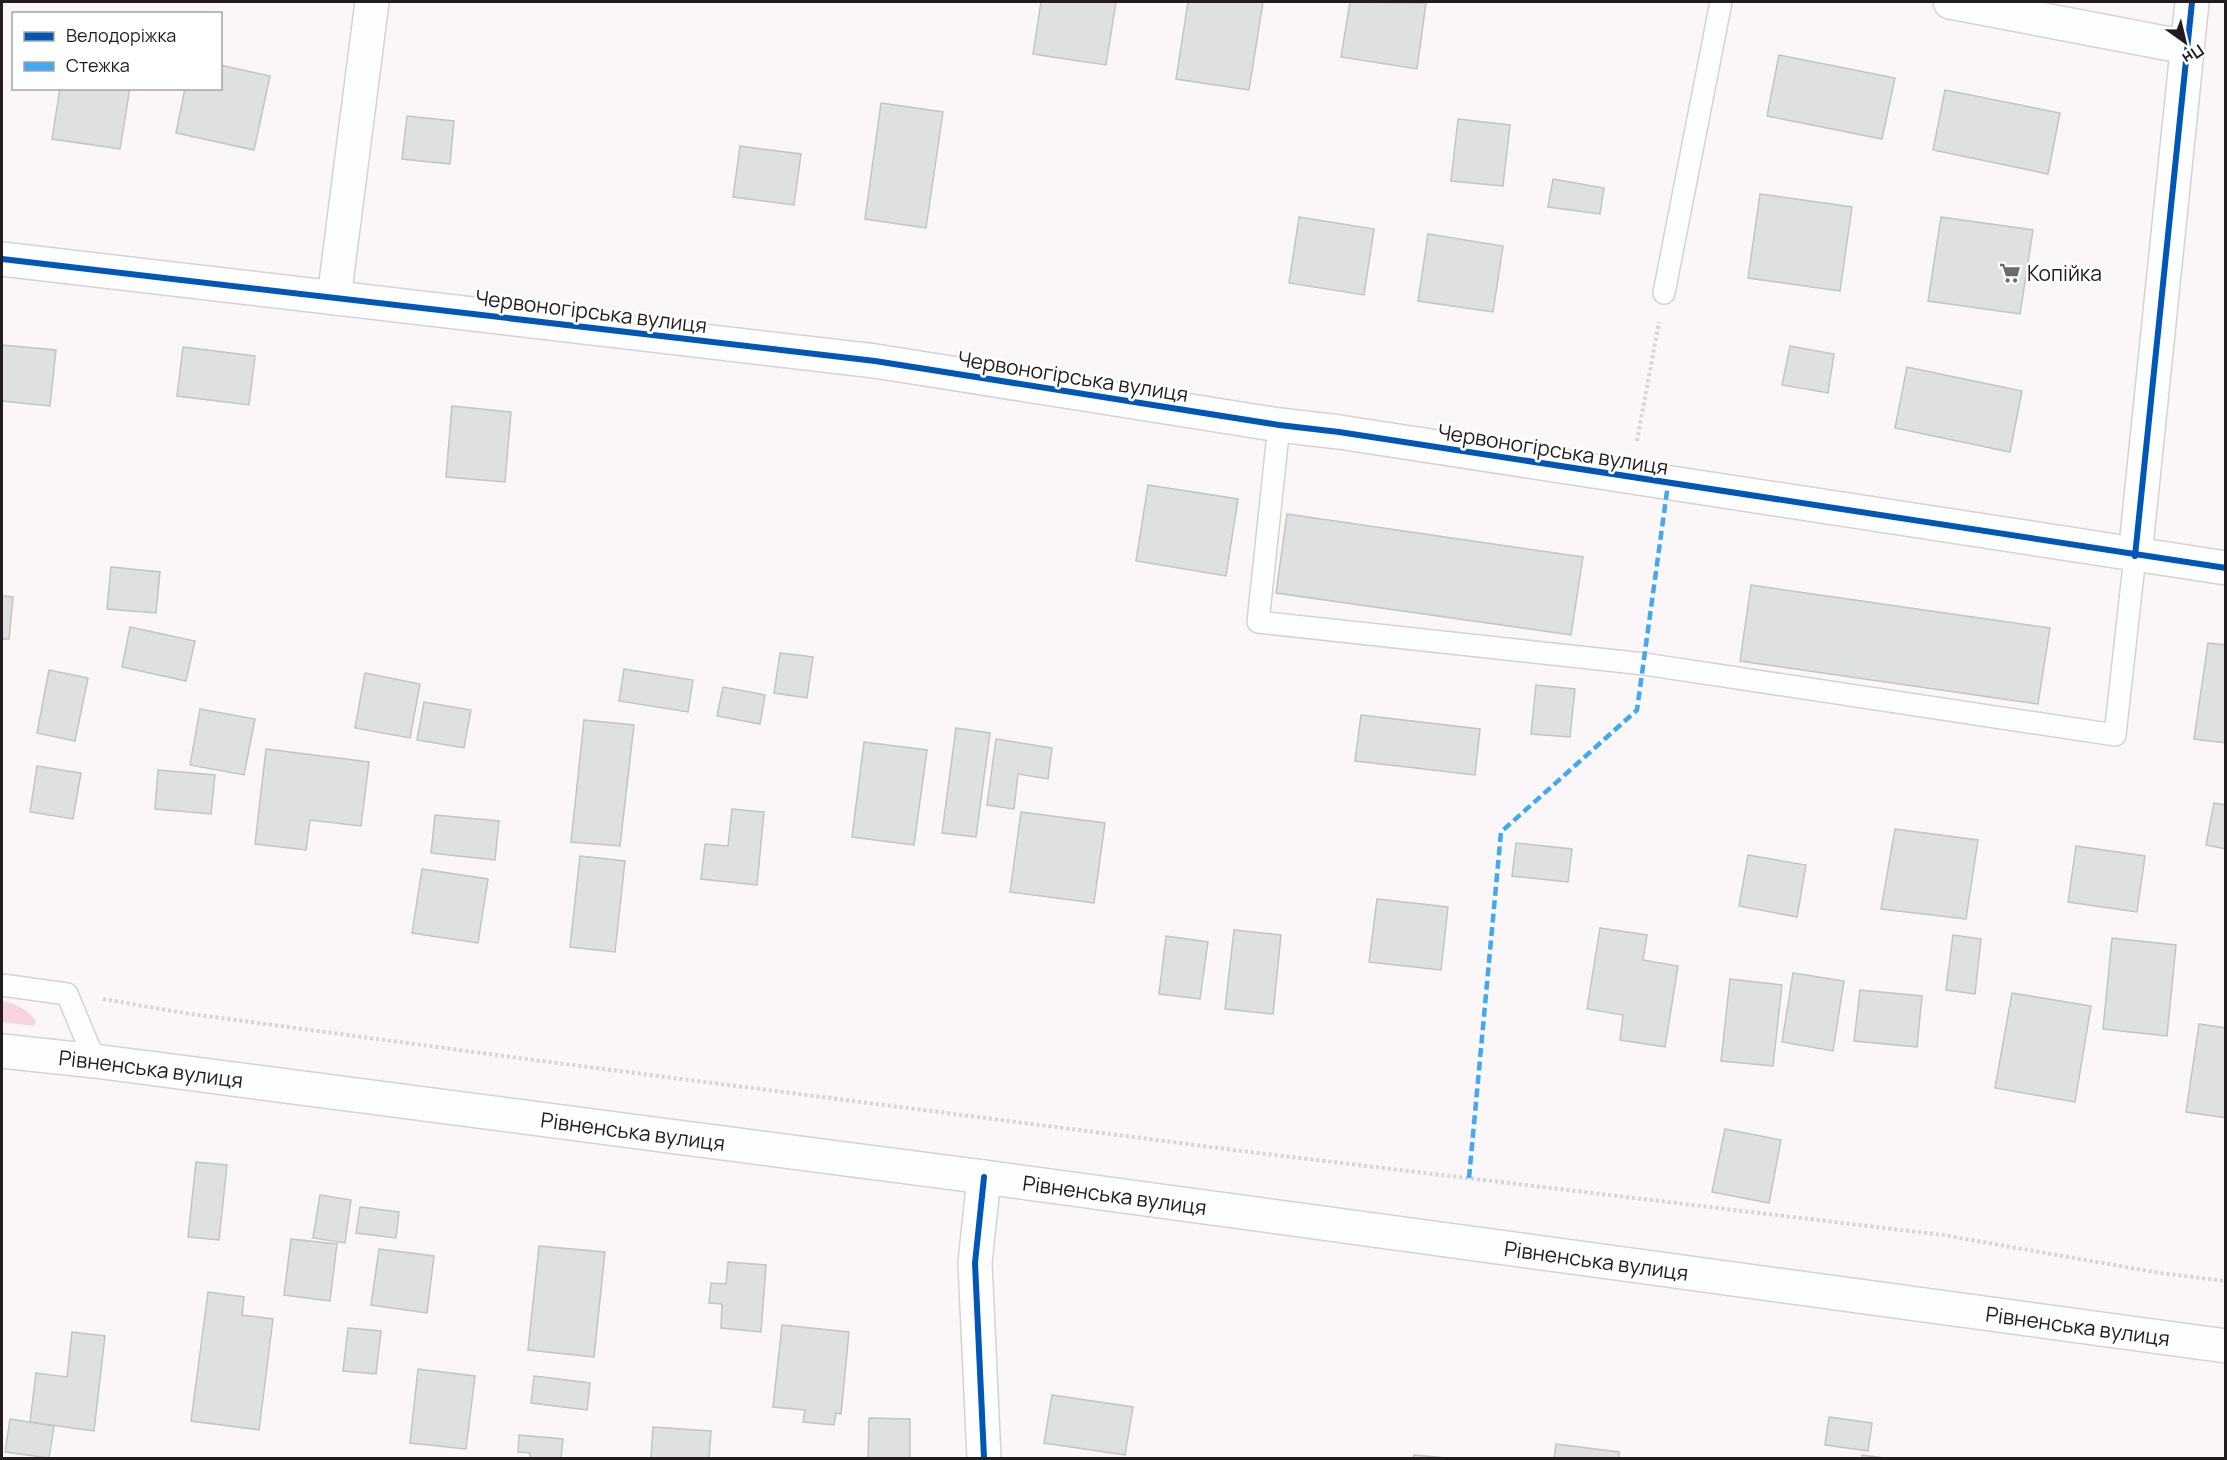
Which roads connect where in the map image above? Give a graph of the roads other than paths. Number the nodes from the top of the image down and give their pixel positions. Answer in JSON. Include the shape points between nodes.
{"nodes":[{"id":1,"x":372,"y":2,"type":"edge"},
{"id":2,"x":1721,"y":2,"type":"edge"},
{"id":3,"x":1950,"y":2,"type":"edge"},
{"id":4,"x":2192,"y":2,"type":"edge"},
{"id":5,"x":2186,"y":47,"type":"junction"},
{"id":6,"x":2,"y":259,"type":"edge"},
{"id":7,"x":1665,"y":293,"type":"road end"},
{"id":8,"x":334,"y":298,"type":"junction"},
{"id":9,"x":1279,"y":425,"type":"junction"},
{"id":10,"x":2135,"y":556,"type":"junction"},
{"id":11,"x":2226,"y":568,"type":"edge"},
{"id":12,"x":2,"y":985,"type":"edge"},
{"id":13,"x":2,"y":1051,"type":"edge"},
{"id":14,"x":95,"y":1061,"type":"junction"},
{"id":15,"x":984,"y":1177,"type":"junction"},
{"id":16,"x":2226,"y":1346,"type":"edge"},
{"id":17,"x":984,"y":1458,"type":"edge"}],
"edges":[{"from":1,"to":8,"type":"street"},
{"from":2,"to":7,"type":"lane"},
{"from":3,"to":5,"type":"street"},
{"from":4,"to":5,"type":"street"},
{"from":5,"to":10,"type":"street"},
{"from":6,"to":8,"type":"street","name":"Червоногірська вулиця"},
{"from":8,"to":9,"type":"street","name":"Червоногірська вулиця","via":[[875,361]]},
{"from":9,"to":10,"type":"street","name":"Червоногірська вулиця"},
{"from":9,"to":10,"type":"lane","via":[[1258,622],[1644,664],[2115,735]]},
{"from":10,"to":11,"type":"street","name":"Червоногірська вулиця"},
{"from":12,"to":14,"type":"lane","via":[[67,994]]},
{"from":13,"to":14,"type":"street","name":"Рівненська вулиця"},
{"from":14,"to":15,"type":"street","name":"Рівненська вулиця"},
{"from":15,"to":16,"type":"street","name":"Рівненська вулиця"},
{"from":15,"to":17,"type":"street","via":[[975,1263]]}]}
